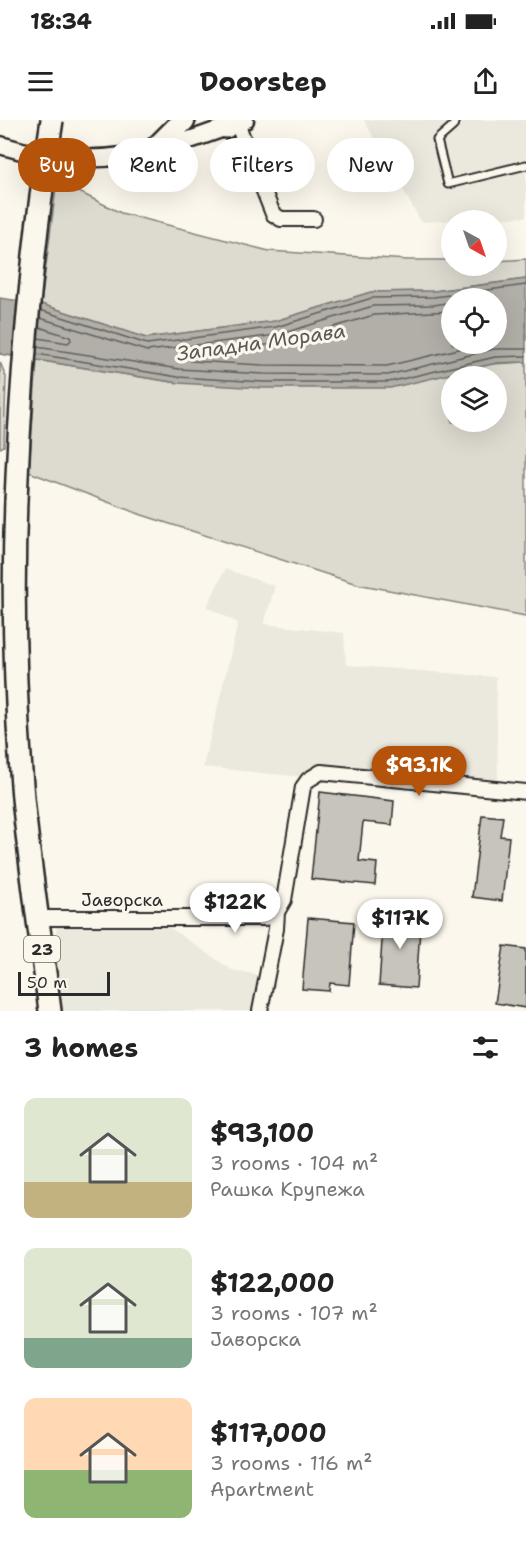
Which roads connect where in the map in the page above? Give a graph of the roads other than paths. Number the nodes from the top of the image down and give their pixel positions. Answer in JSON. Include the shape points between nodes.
{"nodes":[{"id":1,"x":52,"y":120,"type":"edge"},
{"id":2,"x":184,"y":120,"type":"edge"},
{"id":3,"x":455,"y":120,"type":"edge"},
{"id":4,"x":234,"y":123,"type":"edge"},
{"id":5,"x":166,"y":138,"type":"edge"},
{"id":6,"x":191,"y":138,"type":"edge"},
{"id":7,"x":0,"y":145,"type":"edge"},
{"id":8,"x":108,"y":159,"type":"edge"},
{"id":9,"x":526,"y":165,"type":"edge"},
{"id":10,"x":314,"y":219,"type":"dead end"},
{"id":11,"x":7,"y":553,"type":"edge"},
{"id":12,"x":526,"y":792,"type":"edge"},
{"id":13,"x":277,"y":912,"type":"junction"},
{"id":14,"x":38,"y":918,"type":"junction"},
{"id":15,"x":50,"y":1011,"type":"edge"},
{"id":16,"x":260,"y":1011,"type":"edge"}],
"edges":[{"from":1,"to":11,"type":"main road","number":"23","bridge":true,"via":[[39,206],[16,501]]},
{"from":2,"to":5,"type":"main road"},
{"from":3,"to":9,"type":"lane","via":[[436,141],[448,184]]},
{"from":4,"to":6,"type":"street"},
{"from":4,"to":10,"type":"street","via":[[273,214],[281,219]]},
{"from":7,"to":8,"type":"street","via":[[54,157]]},
{"from":11,"to":14,"type":"main road","number":"23","via":[[20,759]]},
{"from":12,"to":13,"type":"street","via":[[321,772],[303,787],[284,900]]},
{"from":13,"to":14,"type":"street","name":"Јаворска","via":[[266,918]]},
{"from":13,"to":16,"type":"street"},
{"from":14,"to":15,"type":"main road","number":"23"}]}
